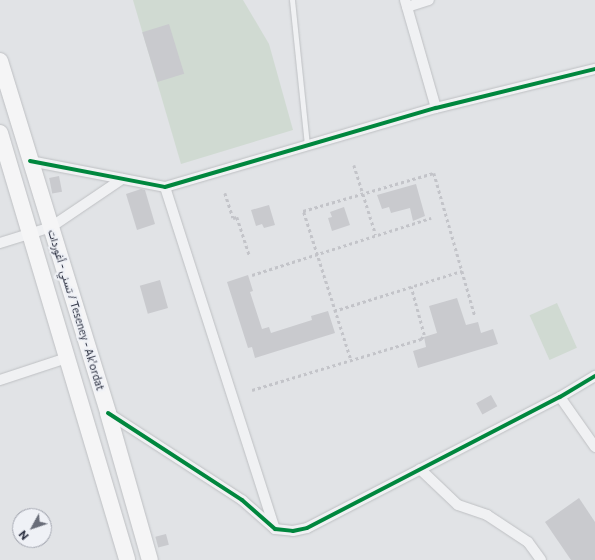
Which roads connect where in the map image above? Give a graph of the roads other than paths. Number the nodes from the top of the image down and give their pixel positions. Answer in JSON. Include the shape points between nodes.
{"nodes":[{"id":1,"x":292,"y":0,"type":"edge"},
{"id":2,"x":429,"y":0,"type":"edge"},
{"id":3,"x":406,"y":3,"type":"edge"},
{"id":4,"x":0,"y":61,"type":"edge"},
{"id":5,"x":595,"y":69,"type":"edge"},
{"id":6,"x":436,"y":108,"type":"junction"},
{"id":7,"x":0,"y":133,"type":"edge"},
{"id":8,"x":307,"y":147,"type":"junction"},
{"id":9,"x":30,"y":161,"type":"junction"},
{"id":10,"x":122,"y":179,"type":"junction"},
{"id":11,"x":165,"y":187,"type":"junction"},
{"id":12,"x":51,"y":227,"type":"junction"},
{"id":13,"x":29,"y":234,"type":"junction"},
{"id":14,"x":0,"y":243,"type":"edge"},
{"id":15,"x":67,"y":358,"type":"junction"},
{"id":16,"x":595,"y":376,"type":"edge"},
{"id":17,"x":0,"y":380,"type":"edge"},
{"id":18,"x":560,"y":397,"type":"junction"},
{"id":19,"x":108,"y":413,"type":"junction"},
{"id":20,"x":595,"y":447,"type":"edge"},
{"id":21,"x":420,"y":469,"type":"junction"},
{"id":22,"x":275,"y":529,"type":"junction"},
{"id":23,"x":127,"y":560,"type":"edge"},
{"id":24,"x":150,"y":560,"type":"edge"},
{"id":25,"x":540,"y":560,"type":"edge"}],
"edges":[{"from":1,"to":8,"type":"lane"},
{"from":2,"to":3,"type":"street"},
{"from":3,"to":6,"type":"street"},
{"from":4,"to":9,"type":"main road","name":"تسني - أغوردات / Teseney - Ak'ordat"},
{"from":5,"to":6,"type":"street"},
{"from":6,"to":8,"type":"street"},
{"from":7,"to":13,"type":"main road"},
{"from":8,"to":11,"type":"street"},
{"from":9,"to":10,"type":"street"},
{"from":9,"to":12,"type":"main road","name":"تسني - أغوردات / Teseney - Ak'ordat"},
{"from":10,"to":11,"type":"street"},
{"from":10,"to":12,"type":"street"},
{"from":11,"to":22,"type":"street"},
{"from":12,"to":13,"type":"street"},
{"from":12,"to":19,"type":"main road","name":"تسني - أغوردات / Teseney - Ak'ordat"},
{"from":13,"to":14,"type":"street"},
{"from":13,"to":15,"type":"main road"},
{"from":15,"to":17,"type":"street"},
{"from":15,"to":23,"type":"main road"},
{"from":16,"to":18,"type":"street"},
{"from":18,"to":20,"type":"street"},
{"from":18,"to":21,"type":"street"},
{"from":19,"to":22,"type":"street","via":[[242,500]]},
{"from":19,"to":24,"type":"main road","name":"تسني - أغوردات / Teseney - Ak'ordat"},
{"from":21,"to":22,"type":"street","via":[[307,528],[284,531]]},
{"from":21,"to":25,"type":"street","via":[[458,505],[487,515],[528,542]]}]}
